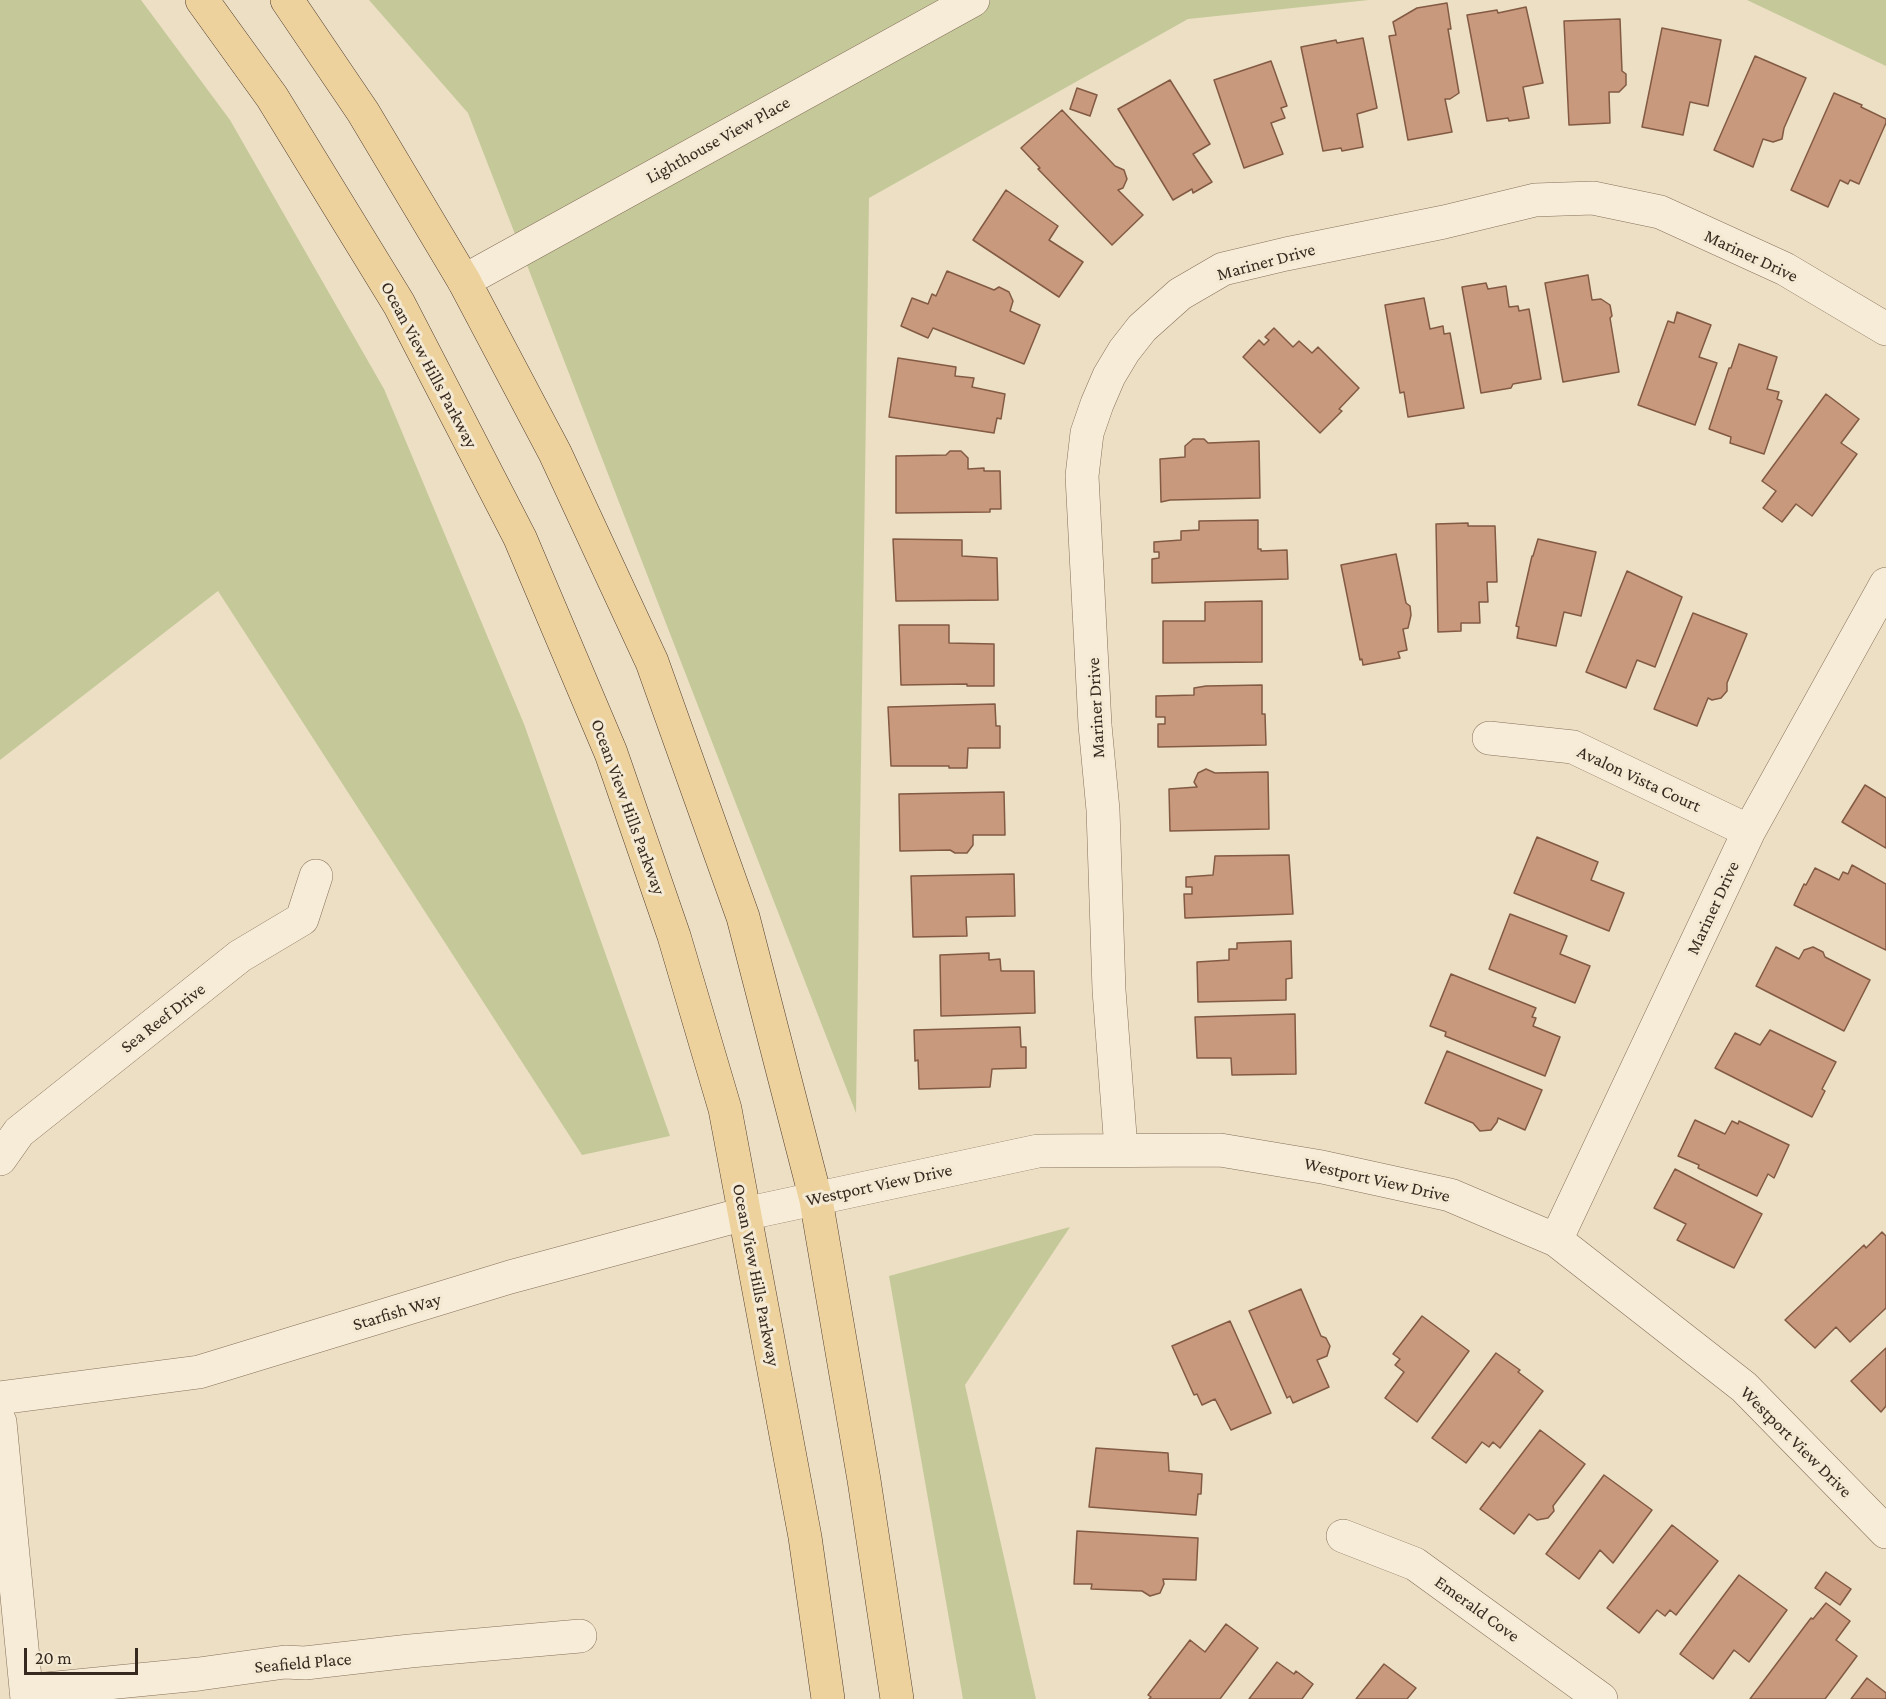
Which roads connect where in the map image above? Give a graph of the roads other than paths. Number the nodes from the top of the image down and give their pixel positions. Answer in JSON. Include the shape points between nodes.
{"nodes":[{"id":1,"x":202,"y":0,"type":"edge"},
{"id":2,"x":287,"y":0,"type":"edge"},
{"id":3,"x":973,"y":0,"type":"edge"},
{"id":4,"x":464,"y":281,"type":"junction"},
{"id":5,"x":1886,"y":329,"type":"edge"},
{"id":6,"x":1886,"y":584,"type":"edge"},
{"id":7,"x":1489,"y":738,"type":"dead end"},
{"id":8,"x":1749,"y":831,"type":"junction"},
{"id":9,"x":316,"y":876,"type":"dead end"},
{"id":10,"x":1121,"y":1149,"type":"junction"},
{"id":11,"x":0,"y":1159,"type":"edge"},
{"id":12,"x":803,"y":1202,"type":"junction"},
{"id":13,"x":744,"y":1214,"type":"junction"},
{"id":14,"x":1556,"y":1240,"type":"junction"},
{"id":15,"x":0,"y":1398,"type":"edge"},
{"id":16,"x":0,"y":1422,"type":"edge"},
{"id":17,"x":1886,"y":1532,"type":"edge"},
{"id":18,"x":1343,"y":1536,"type":"dead end"},
{"id":19,"x":580,"y":1636,"type":"dead end"},
{"id":20,"x":26,"y":1695,"type":"edge"},
{"id":21,"x":828,"y":1699,"type":"edge"},
{"id":22,"x":897,"y":1699,"type":"edge"},
{"id":23,"x":1601,"y":1699,"type":"edge"}],
"edges":[{"from":1,"to":13,"type":"main road","name":"Ocean View Hills Parkway","via":[[272,97],[399,304],[520,538],[611,753],[674,936],[725,1109]]},
{"from":2,"to":4,"type":"main road","via":[[363,112]]},
{"from":3,"to":4,"type":"street","name":"Lighthouse View Place"},
{"from":4,"to":12,"type":"main road","via":[[555,453],[652,662],[743,917]]},
{"from":5,"to":10,"type":"street","name":"Mariner Drive","via":[[1785,269],[1660,212],[1593,198],[1534,200],[1223,269],[1180,294],[1142,328],[1124,351],[1096,404],[1085,444],[1082,476]]},
{"from":6,"to":8,"type":"street","name":"Mariner Drive"},
{"from":7,"to":8,"type":"street","name":"Avalon Vista Court","via":[[1573,747]]},
{"from":8,"to":14,"type":"street","name":"Mariner Drive"},
{"from":9,"to":11,"type":"street","name":"Sea Reef Drive","via":[[302,919],[240,956],[19,1132]]},
{"from":10,"to":12,"type":"street","name":"Westport View Drive","via":[[1038,1151]]},
{"from":10,"to":14,"type":"street","name":"Westport View Drive","via":[[1220,1150],[1322,1167],[1450,1195]]},
{"from":12,"to":13,"type":"street","name":"Starfish Way"},
{"from":12,"to":22,"type":"main road","via":[[864,1480]]},
{"from":13,"to":15,"type":"street","name":"Starfish Way","via":[[510,1277],[199,1372]]},
{"from":13,"to":21,"type":"main road","name":"Ocean View Hills Parkway","via":[[805,1537]]},
{"from":14,"to":17,"type":"street","name":"Westport View Drive","via":[[1744,1387]]},
{"from":16,"to":20,"type":"street"},
{"from":18,"to":23,"type":"street","name":"Emerald Cove","via":[[1415,1564]]},
{"from":19,"to":20,"type":"street","name":"Seafield Place","via":[[285,1662]]}]}
